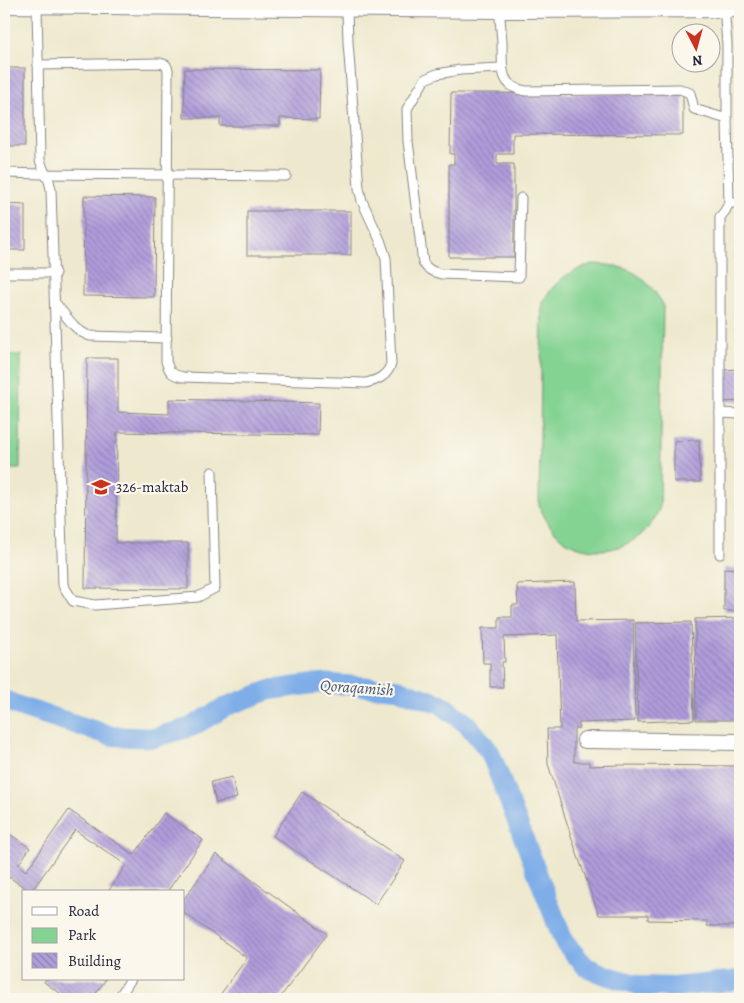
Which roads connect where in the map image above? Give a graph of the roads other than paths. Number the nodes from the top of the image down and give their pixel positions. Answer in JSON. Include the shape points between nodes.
{"nodes":[{"id":1,"x":4,"y":5,"type":"edge"},
{"id":2,"x":37,"y":5,"type":"junction"},
{"id":3,"x":56,"y":5,"type":"edge"},
{"id":4,"x":499,"y":7,"type":"edge"},
{"id":5,"x":629,"y":7,"type":"edge"},
{"id":6,"x":729,"y":8,"type":"edge"},
{"id":7,"x":348,"y":9,"type":"junction"},
{"id":8,"x":38,"y":64,"type":"junction"},
{"id":9,"x":501,"y":68,"type":"junction"},
{"id":10,"x":727,"y":119,"type":"junction"},
{"id":11,"x":4,"y":174,"type":"edge"},
{"id":12,"x":45,"y":174,"type":"junction"},
{"id":13,"x":168,"y":174,"type":"junction"},
{"id":14,"x":286,"y":176,"type":"dead end"},
{"id":15,"x":521,"y":198,"type":"dead end"},
{"id":16,"x":740,"y":202,"type":"edge"},
{"id":17,"x":729,"y":203,"type":"junction"},
{"id":18,"x":4,"y":273,"type":"edge"},
{"id":19,"x":55,"y":273,"type":"junction"},
{"id":20,"x":56,"y":304,"type":"junction"},
{"id":21,"x":167,"y":338,"type":"junction"},
{"id":22,"x":720,"y":413,"type":"junction"},
{"id":23,"x":740,"y":414,"type":"edge"},
{"id":24,"x":212,"y":472,"type":"dead end"},
{"id":25,"x":720,"y":554,"type":"dead end"},
{"id":26,"x":585,"y":740,"type":"dead end"},
{"id":27,"x":740,"y":742,"type":"edge"},
{"id":28,"x":130,"y":980,"type":"edge"},
{"id":29,"x":118,"y":999,"type":"edge"}],
"edges":[{"from":1,"to":2,"type":"street"},
{"from":2,"to":3,"type":"street"},
{"from":2,"to":8,"type":"lane"},
{"from":3,"to":7,"type":"street"},
{"from":4,"to":5,"type":"street"},
{"from":4,"to":7,"type":"street"},
{"from":4,"to":9,"type":"lane"},
{"from":5,"to":6,"type":"street"},
{"from":6,"to":10,"type":"lane"},
{"from":7,"to":21,"type":"lane","via":[[359,188],[384,248],[388,267],[389,371],[366,383],[183,377],[173,375],[169,370]]},
{"from":8,"to":12,"type":"lane","via":[[40,160]]},
{"from":8,"to":13,"type":"lane","via":[[166,64]]},
{"from":9,"to":10,"type":"lane","via":[[506,82],[516,90],[680,89],[690,93],[694,109]]},
{"from":9,"to":15,"type":"lane","via":[[437,74],[425,80],[407,108],[423,263],[427,269],[441,274],[519,277]]},
{"from":10,"to":17,"type":"lane"},
{"from":11,"to":12,"type":"lane"},
{"from":12,"to":13,"type":"lane"},
{"from":12,"to":19,"type":"lane","via":[[52,189]]},
{"from":13,"to":14,"type":"lane"},
{"from":13,"to":21,"type":"lane"},
{"from":16,"to":17,"type":"lane"},
{"from":17,"to":22,"type":"lane","via":[[720,217]]},
{"from":18,"to":19,"type":"lane"},
{"from":19,"to":20,"type":"lane"},
{"from":20,"to":21,"type":"lane","via":[[77,328],[90,336]]},
{"from":20,"to":24,"type":"lane","via":[[64,585],[73,601],[95,605],[198,597],[215,588]]},
{"from":22,"to":23,"type":"lane"},
{"from":22,"to":25,"type":"lane"},
{"from":26,"to":27,"type":"street"},
{"from":28,"to":29,"type":"lane"}]}
